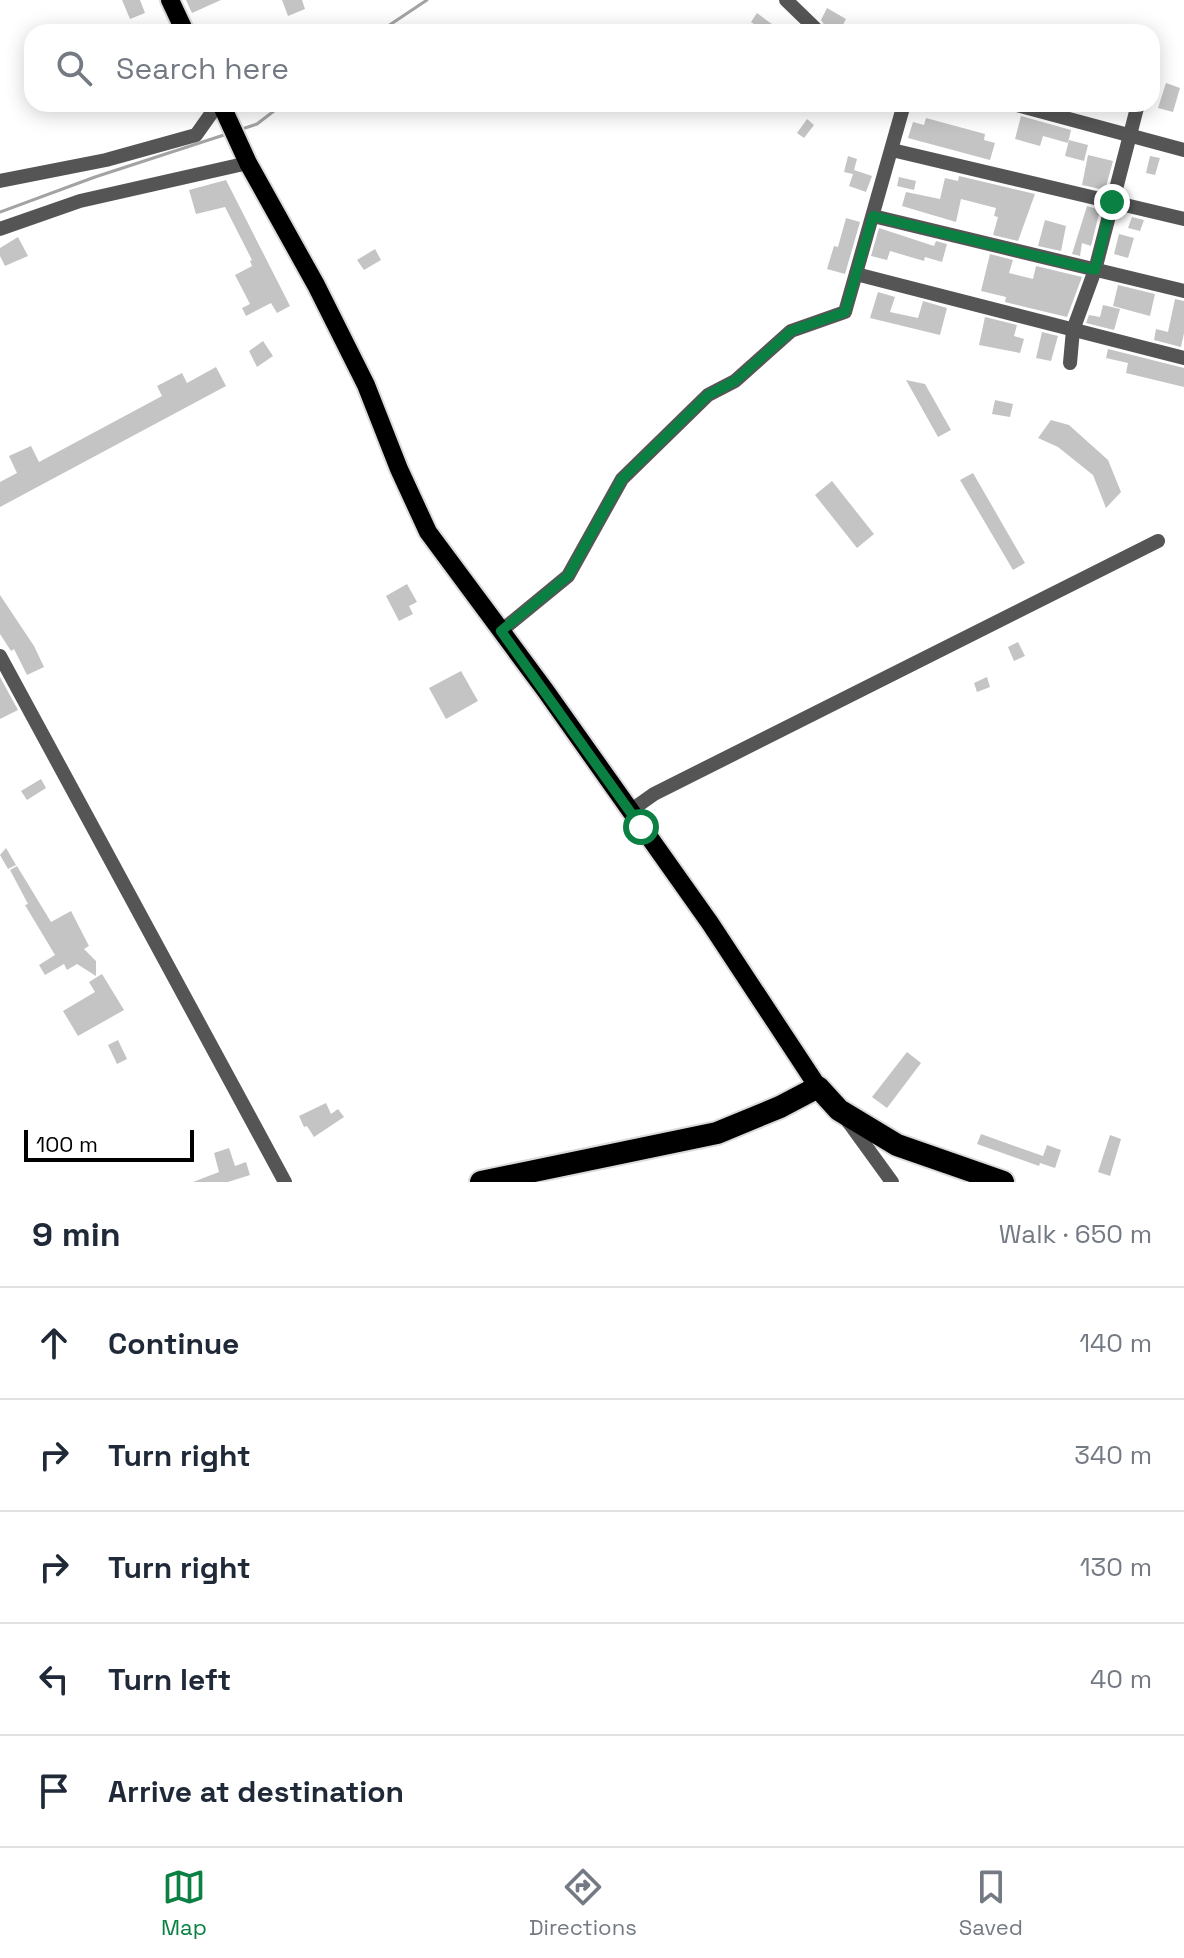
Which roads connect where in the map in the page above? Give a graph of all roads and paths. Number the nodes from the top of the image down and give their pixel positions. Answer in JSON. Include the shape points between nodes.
{"nodes":[{"id":1,"x":170,"y":0,"type":"edge"},
{"id":2,"x":786,"y":0,"type":"edge"},
{"id":3,"x":181,"y":24,"type":"edge"},
{"id":4,"x":811,"y":24,"type":"edge"},
{"id":5,"x":217,"y":112,"type":"edge"},
{"id":6,"x":224,"y":112,"type":"edge"},
{"id":7,"x":902,"y":112,"type":"edge"},
{"id":8,"x":1043,"y":112,"type":"edge"},
{"id":9,"x":1136,"y":112,"type":"edge"},
{"id":10,"x":1130,"y":135,"type":"junction"},
{"id":11,"x":892,"y":150,"type":"junction"},
{"id":12,"x":1184,"y":150,"type":"edge"},
{"id":13,"x":247,"y":160,"type":"junction"},
{"id":14,"x":0,"y":181,"type":"edge"},
{"id":15,"x":1112,"y":202,"type":"junction"},
{"id":16,"x":873,"y":216,"type":"junction"},
{"id":17,"x":1184,"y":219,"type":"edge"},
{"id":18,"x":0,"y":229,"type":"edge"},
{"id":19,"x":1095,"y":270,"type":"junction"},
{"id":20,"x":856,"y":274,"type":"junction"},
{"id":21,"x":1184,"y":291,"type":"edge"},
{"id":22,"x":1073,"y":330,"type":"junction"},
{"id":23,"x":1184,"y":358,"type":"edge"},
{"id":24,"x":1070,"y":363,"type":"dead end"},
{"id":25,"x":1158,"y":541,"type":"dead end"},
{"id":26,"x":501,"y":631,"type":"junction"},
{"id":27,"x":0,"y":656,"type":"edge"},
{"id":28,"x":630,"y":811,"type":"junction"},
{"id":29,"x":818,"y":1087,"type":"junction"},
{"id":30,"x":839,"y":1110,"type":"junction"},
{"id":31,"x":285,"y":1182,"type":"edge"},
{"id":32,"x":481,"y":1182,"type":"edge"},
{"id":33,"x":892,"y":1182,"type":"edge"},
{"id":34,"x":1003,"y":1182,"type":"edge"}],
"edges":[{"from":1,"to":3,"type":"main road"},
{"from":2,"to":4,"type":"street"},
{"from":5,"to":14,"type":"street","via":[[196,135]]},
{"from":6,"to":13,"type":"main road"},
{"from":7,"to":11,"type":"street"},
{"from":8,"to":10,"type":"street"},
{"from":9,"to":10,"type":"street"},
{"from":10,"to":12,"type":"street"},
{"from":10,"to":15,"type":"street"},
{"from":11,"to":15,"type":"street"},
{"from":11,"to":16,"type":"street"},
{"from":13,"to":18,"type":"street","via":[[80,201]]},
{"from":13,"to":26,"type":"main road","via":[[366,385],[428,532]]},
{"from":15,"to":17,"type":"street"},
{"from":15,"to":19,"type":"street"},
{"from":16,"to":19,"type":"street"},
{"from":16,"to":20,"type":"street"},
{"from":19,"to":21,"type":"street"},
{"from":19,"to":22,"type":"street"},
{"from":20,"to":22,"type":"street"},
{"from":20,"to":26,"type":"street","via":[[845,312],[791,331],[735,381],[708,395],[622,479],[568,576]]},
{"from":22,"to":23,"type":"street"},
{"from":22,"to":24,"type":"street"},
{"from":25,"to":28,"type":"street","via":[[654,794]]},
{"from":26,"to":28,"type":"main road"},
{"from":27,"to":31,"type":"street"},
{"from":28,"to":29,"type":"main road"},
{"from":29,"to":30,"type":"highway"},
{"from":29,"to":32,"type":"highway","via":[[717,1133]]},
{"from":30,"to":33,"type":"street"},
{"from":30,"to":34,"type":"highway","via":[[897,1145]]}]}
